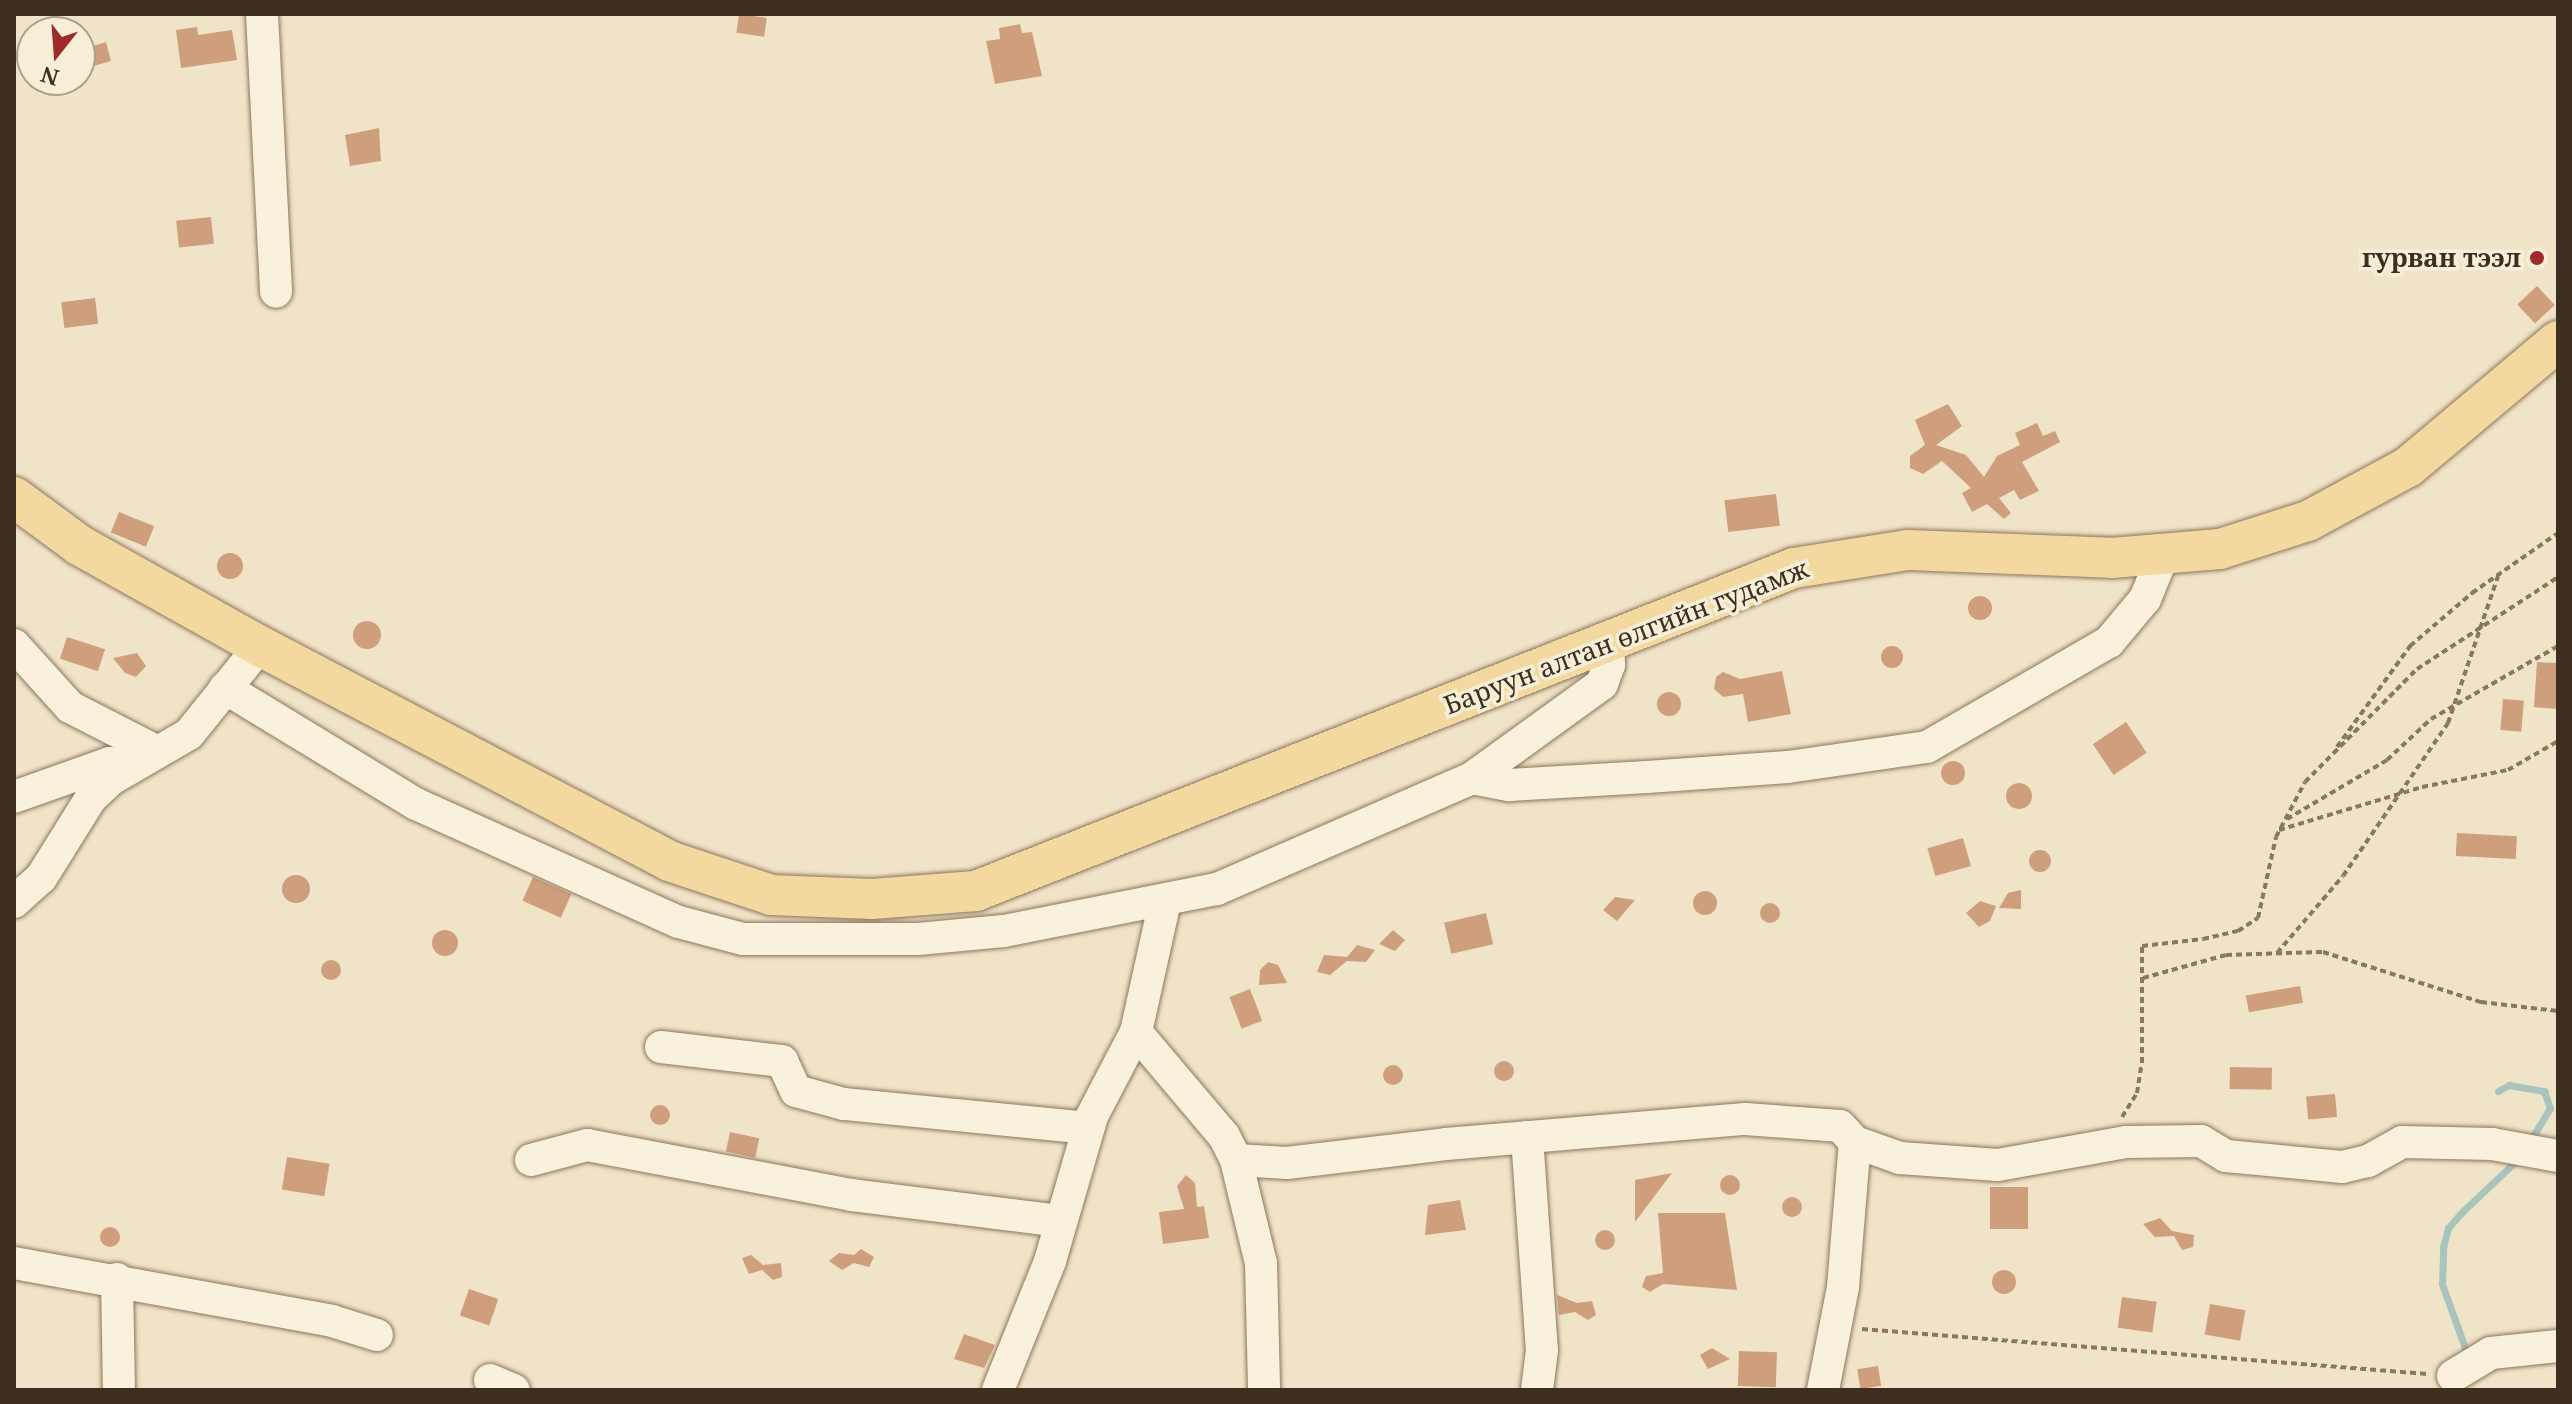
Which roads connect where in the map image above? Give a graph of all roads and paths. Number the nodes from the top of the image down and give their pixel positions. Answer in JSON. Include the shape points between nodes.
{"nodes":[{"id":1,"x":262,"y":14,"type":"edge"},
{"id":2,"x":276,"y":292,"type":"dead end"},
{"id":3,"x":2558,"y":341,"type":"edge"},
{"id":4,"x":14,"y":497,"type":"edge"},
{"id":5,"x":2558,"y":533,"type":"edge"},
{"id":6,"x":2164,"y":553,"type":"junction"},
{"id":7,"x":2498,"y":576,"type":"junction"},
{"id":8,"x":2558,"y":577,"type":"edge"},
{"id":9,"x":2481,"y":627,"type":"junction"},
{"id":10,"x":1608,"y":642,"type":"junction"},
{"id":11,"x":14,"y":645,"type":"edge"},
{"id":12,"x":260,"y":646,"type":"junction"},
{"id":13,"x":2558,"y":646,"type":"edge"},
{"id":14,"x":225,"y":688,"type":"junction"},
{"id":15,"x":2455,"y":708,"type":"junction"},
{"id":16,"x":2558,"y":741,"type":"edge"},
{"id":17,"x":2331,"y":756,"type":"junction"},
{"id":18,"x":143,"y":760,"type":"junction"},
{"id":19,"x":1472,"y":778,"type":"junction"},
{"id":20,"x":2401,"y":794,"type":"junction"},
{"id":21,"x":14,"y":797,"type":"edge"},
{"id":22,"x":2285,"y":820,"type":"junction"},
{"id":23,"x":2279,"y":830,"type":"junction"},
{"id":24,"x":1165,"y":901,"type":"junction"},
{"id":25,"x":14,"y":902,"type":"edge"},
{"id":26,"x":2277,"y":953,"type":"junction"},
{"id":27,"x":2143,"y":978,"type":"junction"},
{"id":28,"x":2558,"y":1011,"type":"edge"},
{"id":29,"x":1136,"y":1032,"type":"junction"},
{"id":30,"x":661,"y":1047,"type":"dead end"},
{"id":31,"x":1088,"y":1128,"type":"junction"},
{"id":32,"x":1527,"y":1137,"type":"junction"},
{"id":33,"x":1855,"y":1142,"type":"junction"},
{"id":34,"x":2094,"y":1149,"type":"junction"},
{"id":35,"x":2558,"y":1156,"type":"edge"},
{"id":36,"x":531,"y":1160,"type":"dead end"},
{"id":37,"x":1236,"y":1160,"type":"junction"},
{"id":38,"x":1061,"y":1221,"type":"junction"},
{"id":39,"x":14,"y":1263,"type":"edge"},
{"id":40,"x":117,"y":1279,"type":"junction"},
{"id":41,"x":1836,"y":1327,"type":"junction"},
{"id":42,"x":377,"y":1335,"type":"dead end"},
{"id":43,"x":2558,"y":1346,"type":"edge"},
{"id":44,"x":2453,"y":1376,"type":"joint"},
{"id":45,"x":119,"y":1390,"type":"edge"},
{"id":46,"x":998,"y":1390,"type":"edge"},
{"id":47,"x":1264,"y":1390,"type":"edge"},
{"id":48,"x":1537,"y":1390,"type":"edge"},
{"id":49,"x":1823,"y":1390,"type":"edge"}],
"edges":[{"from":1,"to":2,"type":"street"},
{"from":3,"to":6,"type":"main road","name":"Баруун алтан өлгийн гудамж","via":[[2408,467],[2308,521],[2220,549]]},
{"from":4,"to":12,"type":"main road","name":"Баруун алтан өлгийн гудамж","via":[[79,545]]},
{"from":5,"to":7,"type":"path"},
{"from":6,"to":10,"type":"main road","name":"Баруун алтан өлгийн гудамж","via":[[2112,558],[1908,550],[1879,554],[1794,568]]},
{"from":6,"to":19,"type":"street","via":[[2145,599],[2109,642],[1927,747],[1788,767],[1679,775],[1509,785]]},
{"from":7,"to":9,"type":"path"},
{"from":7,"to":17,"type":"path","via":[[2410,646]]},
{"from":8,"to":9,"type":"path"},
{"from":9,"to":15,"type":"path"},
{"from":9,"to":17,"type":"path","via":[[2417,669]]},
{"from":10,"to":12,"type":"main road","name":"Баруун алтан өлгийн гудамж","via":[[976,891],[872,899],[771,895],[669,861]]},
{"from":10,"to":19,"type":"street","via":[[1609,665],[1602,684]]},
{"from":11,"to":18,"type":"street","via":[[70,707]]},
{"from":12,"to":14,"type":"street"},
{"from":13,"to":15,"type":"path"},
{"from":14,"to":18,"type":"street","via":[[189,734]]},
{"from":14,"to":24,"type":"street","via":[[416,804],[627,901],[743,939],[976,934]]},
{"from":15,"to":20,"type":"path"},
{"from":15,"to":22,"type":"path","via":[[2431,719],[2387,760]]},
{"from":16,"to":20,"type":"path","via":[[2508,770]]},
{"from":17,"to":22,"type":"path","via":[[2305,782]]},
{"from":18,"to":21,"type":"street","via":[[110,763]]},
{"from":18,"to":25,"type":"street","via":[[91,798],[41,878]]},
{"from":19,"to":24,"type":"street","via":[[1217,889]]},
{"from":20,"to":23,"type":"path"},
{"from":20,"to":26,"type":"path","via":[[2313,914]]},
{"from":22,"to":23,"type":"path"},
{"from":23,"to":27,"type":"path","via":[[2258,918],[2238,931],[2142,946]]},
{"from":24,"to":29,"type":"street"},
{"from":26,"to":27,"type":"path","via":[[2226,955]]},
{"from":26,"to":28,"type":"path","via":[[2323,952],[2481,1002]]},
{"from":27,"to":34,"type":"path","via":[[2137,1093]]},
{"from":29,"to":31,"type":"street"},
{"from":29,"to":37,"type":"street","via":[[1224,1136]]},
{"from":30,"to":31,"type":"street","via":[[782,1061],[796,1091],[844,1104]]},
{"from":31,"to":38,"type":"street"},
{"from":32,"to":33,"type":"street","via":[[1745,1119],[1840,1126]]},
{"from":32,"to":37,"type":"street","via":[[1287,1163]]},
{"from":32,"to":48,"type":"street","via":[[1542,1350]]},
{"from":33,"to":34,"type":"street","via":[[1900,1158],[1998,1165]]},
{"from":33,"to":41,"type":"street"},
{"from":34,"to":35,"type":"street","via":[[2126,1142],[2201,1141],[2226,1156],[2342,1167],[2402,1142],[2492,1144]]},
{"from":36,"to":38,"type":"street","via":[[587,1145],[852,1195]]},
{"from":37,"to":47,"type":"street","via":[[1261,1263]]},
{"from":38,"to":46,"type":"street"},
{"from":39,"to":40,"type":"street"},
{"from":40,"to":42,"type":"street","via":[[332,1321]]},
{"from":40,"to":45,"type":"street"},
{"from":41,"to":44,"type":"path"},
{"from":41,"to":49,"type":"street"},
{"from":43,"to":44,"type":"street","via":[[2491,1353]]}]}
